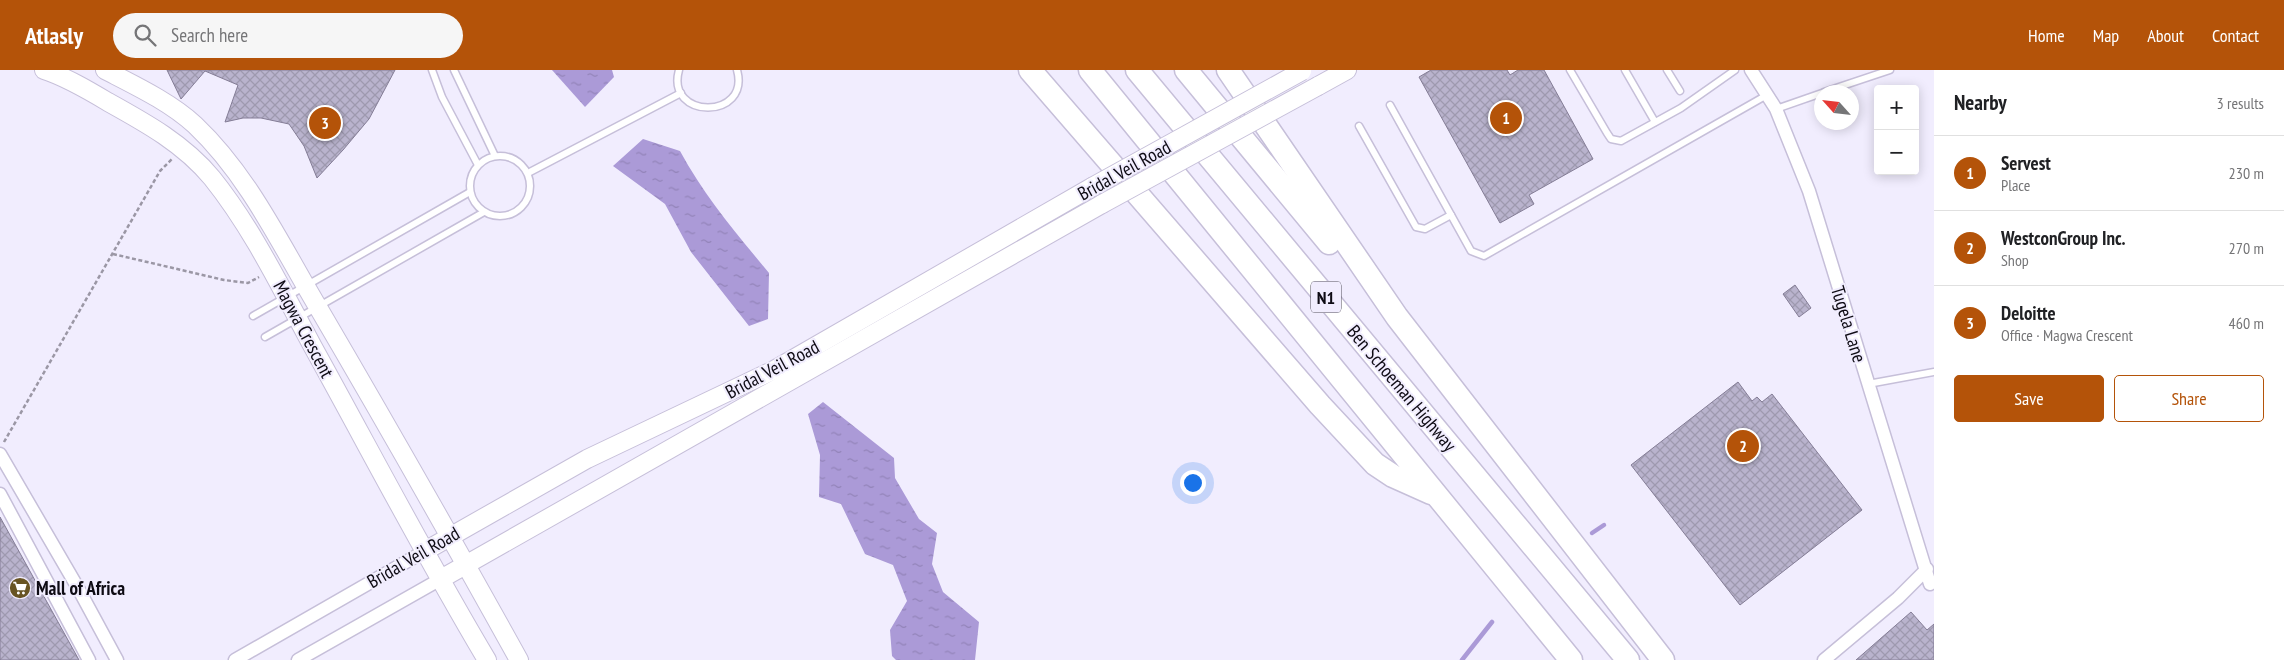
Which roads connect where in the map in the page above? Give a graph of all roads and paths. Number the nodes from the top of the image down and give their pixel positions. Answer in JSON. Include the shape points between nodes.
{"nodes":[{"id":1,"x":44,"y":70,"type":"edge"},
{"id":2,"x":105,"y":70,"type":"edge"},
{"id":3,"x":432,"y":70,"type":"edge"},
{"id":4,"x":454,"y":70,"type":"edge"},
{"id":5,"x":679,"y":70,"type":"edge"},
{"id":6,"x":738,"y":70,"type":"edge"},
{"id":7,"x":1030,"y":70,"type":"edge"},
{"id":8,"x":1090,"y":70,"type":"edge"},
{"id":9,"x":1137,"y":70,"type":"edge"},
{"id":10,"x":1186,"y":70,"type":"edge"},
{"id":11,"x":1228,"y":70,"type":"edge"},
{"id":12,"x":1347,"y":70,"type":"edge"},
{"id":13,"x":1570,"y":70,"type":"edge"},
{"id":14,"x":1625,"y":70,"type":"edge"},
{"id":15,"x":1668,"y":70,"type":"edge"},
{"id":16,"x":1735,"y":70,"type":"edge"},
{"id":17,"x":1751,"y":70,"type":"edge"},
{"id":18,"x":1890,"y":70,"type":"edge"},
{"id":19,"x":1303,"y":71,"type":"edge"},
{"id":20,"x":1846,"y":85,"type":"edge"},
{"id":21,"x":1680,"y":91,"type":"dead end"},
{"id":22,"x":681,"y":92,"type":"junction"},
{"id":23,"x":1767,"y":94,"type":"junction"},
{"id":24,"x":1814,"y":96,"type":"edge"},
{"id":25,"x":1390,"y":105,"type":"dead end"},
{"id":26,"x":1776,"y":109,"type":"junction"},
{"id":27,"x":1656,"y":122,"type":"junction"},
{"id":28,"x":1359,"y":126,"type":"dead end"},
{"id":29,"x":184,"y":149,"type":"junction"},
{"id":30,"x":495,"y":156,"type":"junction"},
{"id":31,"x":478,"y":165,"type":"junction"},
{"id":32,"x":528,"y":174,"type":"junction"},
{"id":33,"x":470,"y":192,"type":"junction"},
{"id":34,"x":484,"y":212,"type":"junction"},
{"id":35,"x":1451,"y":215,"type":"junction"},
{"id":36,"x":113,"y":254,"type":"junction"},
{"id":37,"x":272,"y":270,"type":"junction"},
{"id":38,"x":306,"y":286,"type":"junction"},
{"id":39,"x":286,"y":298,"type":"junction"},
{"id":40,"x":318,"y":308,"type":"junction"},
{"id":41,"x":253,"y":316,"type":"dead end"},
{"id":42,"x":298,"y":319,"type":"junction"},
{"id":43,"x":265,"y":337,"type":"dead end"},
{"id":44,"x":1934,"y":372,"type":"edge"},
{"id":45,"x":1445,"y":381,"type":"junction"},
{"id":46,"x":1868,"y":384,"type":"junction"},
{"id":47,"x":0,"y":447,"type":"edge"},
{"id":48,"x":0,"y":454,"type":"edge"},
{"id":49,"x":0,"y":494,"type":"edge"},
{"id":50,"x":1434,"y":494,"type":"junction"},
{"id":51,"x":449,"y":536,"type":"junction"},
{"id":52,"x":425,"y":551,"type":"junction"},
{"id":53,"x":466,"y":566,"type":"junction"},
{"id":54,"x":1930,"y":575,"type":"edge"},
{"id":55,"x":439,"y":580,"type":"junction"},
{"id":56,"x":89,"y":660,"type":"edge"},
{"id":57,"x":117,"y":660,"type":"edge"},
{"id":58,"x":235,"y":660,"type":"edge"},
{"id":59,"x":298,"y":660,"type":"edge"},
{"id":60,"x":487,"y":660,"type":"edge"},
{"id":61,"x":519,"y":660,"type":"edge"},
{"id":62,"x":1571,"y":660,"type":"edge"},
{"id":63,"x":1628,"y":660,"type":"edge"},
{"id":64,"x":1663,"y":660,"type":"edge"},
{"id":65,"x":1824,"y":660,"type":"edge"}],
"edges":[{"from":1,"to":29,"type":"street","name":"Magwa Crescent","via":[[81,86]]},
{"from":2,"to":38,"type":"street","name":"Magwa Crescent","via":[[165,103],[194,124],[220,152],[254,198]]},
{"from":3,"to":31,"type":"lane","via":[[442,97]]},
{"from":4,"to":30,"type":"lane"},
{"from":5,"to":22,"type":"lane"},
{"from":6,"to":22,"type":"lane","via":[[738,86],[734,95],[717,108],[696,106]]},
{"from":7,"to":50,"type":"highway","via":[[1320,405],[1375,464],[1392,476]]},
{"from":8,"to":50,"type":"highway","number":"N1"},
{"from":9,"to":63,"type":"highway","name":"Ben Schoeman Highway","number":"N1"},
{"from":10,"to":45,"type":"highway"},
{"from":11,"to":45,"type":"highway","via":[[1326,216]]},
{"from":12,"to":53,"type":"street","name":"Bridal Veil Road","bridge":true,"via":[[1102,204]]},
{"from":13,"to":27,"type":"lane","via":[[1611,139],[1621,141]]},
{"from":14,"to":27,"type":"lane"},
{"from":15,"to":21,"type":"lane"},
{"from":16,"to":27,"type":"lane"},
{"from":17,"to":23,"type":"street","name":"Tugela Lane"},
{"from":18,"to":20,"type":"lane"},
{"from":19,"to":51,"type":"street","name":"Bridal Veil Road","bridge":true,"via":[[1092,187],[774,370],[587,459]]},
{"from":22,"to":32,"type":"lane"},
{"from":23,"to":26,"type":"street","name":"Tugela Lane"},
{"from":23,"to":35,"type":"lane","via":[[1484,256],[1471,251]]},
{"from":24,"to":26,"type":"lane"},
{"from":25,"to":35,"type":"lane"},
{"from":26,"to":46,"type":"street","name":"Tugela Lane","via":[[1810,191]]},
{"from":28,"to":35,"type":"lane","via":[[1418,229],[1425,229]]},
{"from":29,"to":36,"type":"path","via":[[160,171]]},
{"from":29,"to":37,"type":"street","name":"Magwa Crescent","via":[[211,177],[236,211]]},
{"from":30,"to":31,"type":"lane"},
{"from":30,"to":32,"type":"lane","via":[[514,159]]},
{"from":31,"to":33,"type":"lane","via":[[472,173]]},
{"from":32,"to":34,"type":"lane","via":[[530,194],[518,211],[498,217]]},
{"from":33,"to":34,"type":"lane","via":[[473,201]]},
{"from":33,"to":38,"type":"lane"},
{"from":34,"to":40,"type":"lane"},
{"from":36,"to":37,"type":"path","via":[[248,283]]},
{"from":36,"to":47,"type":"path"},
{"from":37,"to":39,"type":"street","name":"Magwa Crescent"},
{"from":38,"to":39,"type":"lane"},
{"from":38,"to":40,"type":"street","name":"Magwa Crescent"},
{"from":39,"to":41,"type":"lane"},
{"from":39,"to":42,"type":"street","name":"Magwa Crescent"},
{"from":40,"to":42,"type":"lane"},
{"from":40,"to":51,"type":"street","name":"Magwa Crescent"},
{"from":42,"to":43,"type":"lane"},
{"from":42,"to":52,"type":"street","name":"Magwa Crescent"},
{"from":44,"to":46,"type":"lane"},
{"from":45,"to":64,"type":"highway"},
{"from":46,"to":54,"type":"street","name":"Tugela Lane"},
{"from":48,"to":57,"type":"street"},
{"from":49,"to":56,"type":"street"},
{"from":50,"to":62,"type":"highway","number":"N1"},
{"from":51,"to":52,"type":"street","name":"Bridal Veil Road"},
{"from":51,"to":53,"type":"street","name":"Magwa Crescent"},
{"from":52,"to":55,"type":"street","name":"Magwa Crescent"},
{"from":52,"to":58,"type":"street","name":"Bridal Veil Road"},
{"from":53,"to":55,"type":"street","name":"Bridal Veil Road"},
{"from":53,"to":61,"type":"street","name":"Magwa Crescent"},
{"from":54,"to":65,"type":"street"},
{"from":55,"to":59,"type":"street","name":"Bridal Veil Road"},
{"from":55,"to":60,"type":"street","name":"Magwa Crescent"}]}
